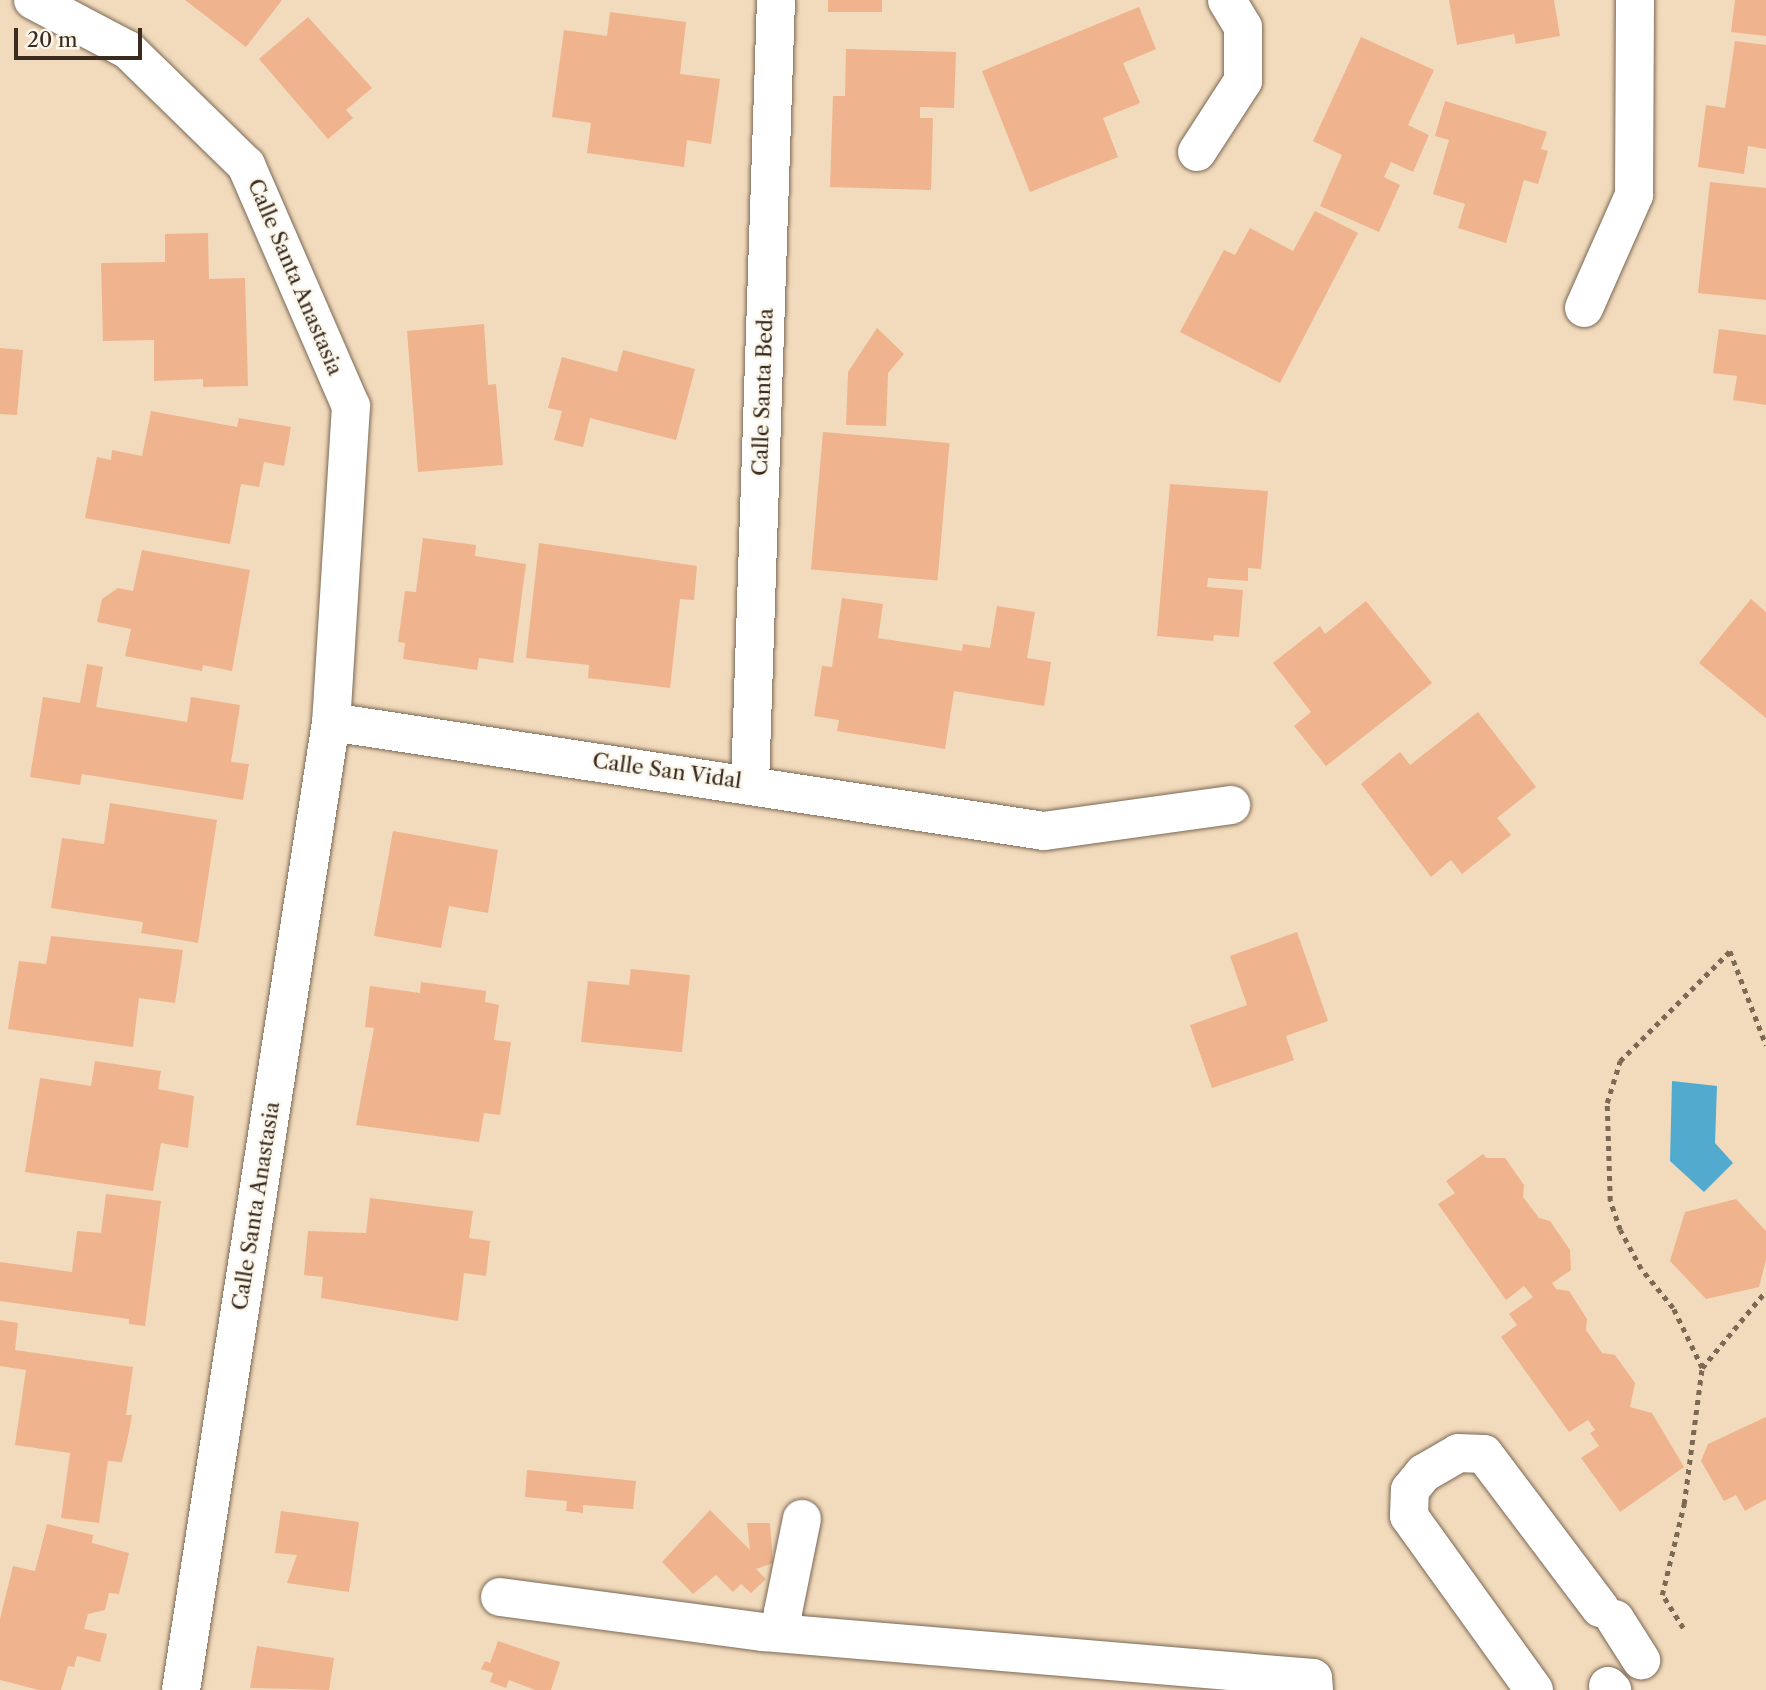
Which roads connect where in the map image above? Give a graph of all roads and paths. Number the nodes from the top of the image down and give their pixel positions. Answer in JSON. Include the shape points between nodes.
{"nodes":[{"id":1,"x":33,"y":0,"type":"edge"},
{"id":2,"x":776,"y":0,"type":"edge"},
{"id":3,"x":1227,"y":0,"type":"edge"},
{"id":4,"x":1635,"y":0,"type":"edge"},
{"id":5,"x":1197,"y":152,"type":"dead end"},
{"id":6,"x":1584,"y":308,"type":"dead end"},
{"id":7,"x":331,"y":722,"type":"junction"},
{"id":8,"x":750,"y":783,"type":"junction"},
{"id":9,"x":1231,"y":805,"type":"dead end"},
{"id":10,"x":1766,"y":1045,"type":"edge"},
{"id":11,"x":1766,"y":1291,"type":"edge"},
{"id":12,"x":1702,"y":1368,"type":"junction"},
{"id":13,"x":802,"y":1519,"type":"dead end"},
{"id":14,"x":500,"y":1597,"type":"dead end"},
{"id":15,"x":1683,"y":1628,"type":"dead end"},
{"id":16,"x":783,"y":1633,"type":"junction"},
{"id":17,"x":1641,"y":1660,"type":"dead end"},
{"id":18,"x":181,"y":1690,"type":"edge"},
{"id":19,"x":1314,"y":1690,"type":"edge"},
{"id":20,"x":1534,"y":1690,"type":"edge"}],
"edges":[{"from":1,"to":7,"type":"street","name":"Calle Santa Anastasia","via":[[128,50],[246,165],[351,406]]},
{"from":2,"to":8,"type":"street","name":"Calle Santa Beda"},
{"from":3,"to":5,"type":"street","via":[[1243,27],[1243,81]]},
{"from":4,"to":6,"type":"street","via":[[1634,195]]},
{"from":7,"to":8,"type":"street","name":"Calle San Vidal"},
{"from":7,"to":18,"type":"street","name":"Calle Santa Anastasia"},
{"from":8,"to":9,"type":"street","name":"Calle San Vidal","via":[[1044,831]]},
{"from":10,"to":12,"type":"path","via":[[1730,951],[1620,1061],[1606,1103],[1610,1201],[1620,1230],[1640,1269],[1673,1308]]},
{"from":11,"to":12,"type":"path"},
{"from":12,"to":15,"type":"path","via":[[1684,1504],[1662,1595]]},
{"from":13,"to":16,"type":"street"},
{"from":14,"to":16,"type":"street"},
{"from":16,"to":19,"type":"street","via":[[1313,1678]]},
{"from":17,"to":20,"type":"street","via":[[1485,1454],[1458,1453],[1424,1473],[1410,1490],[1409,1516]]}]}
